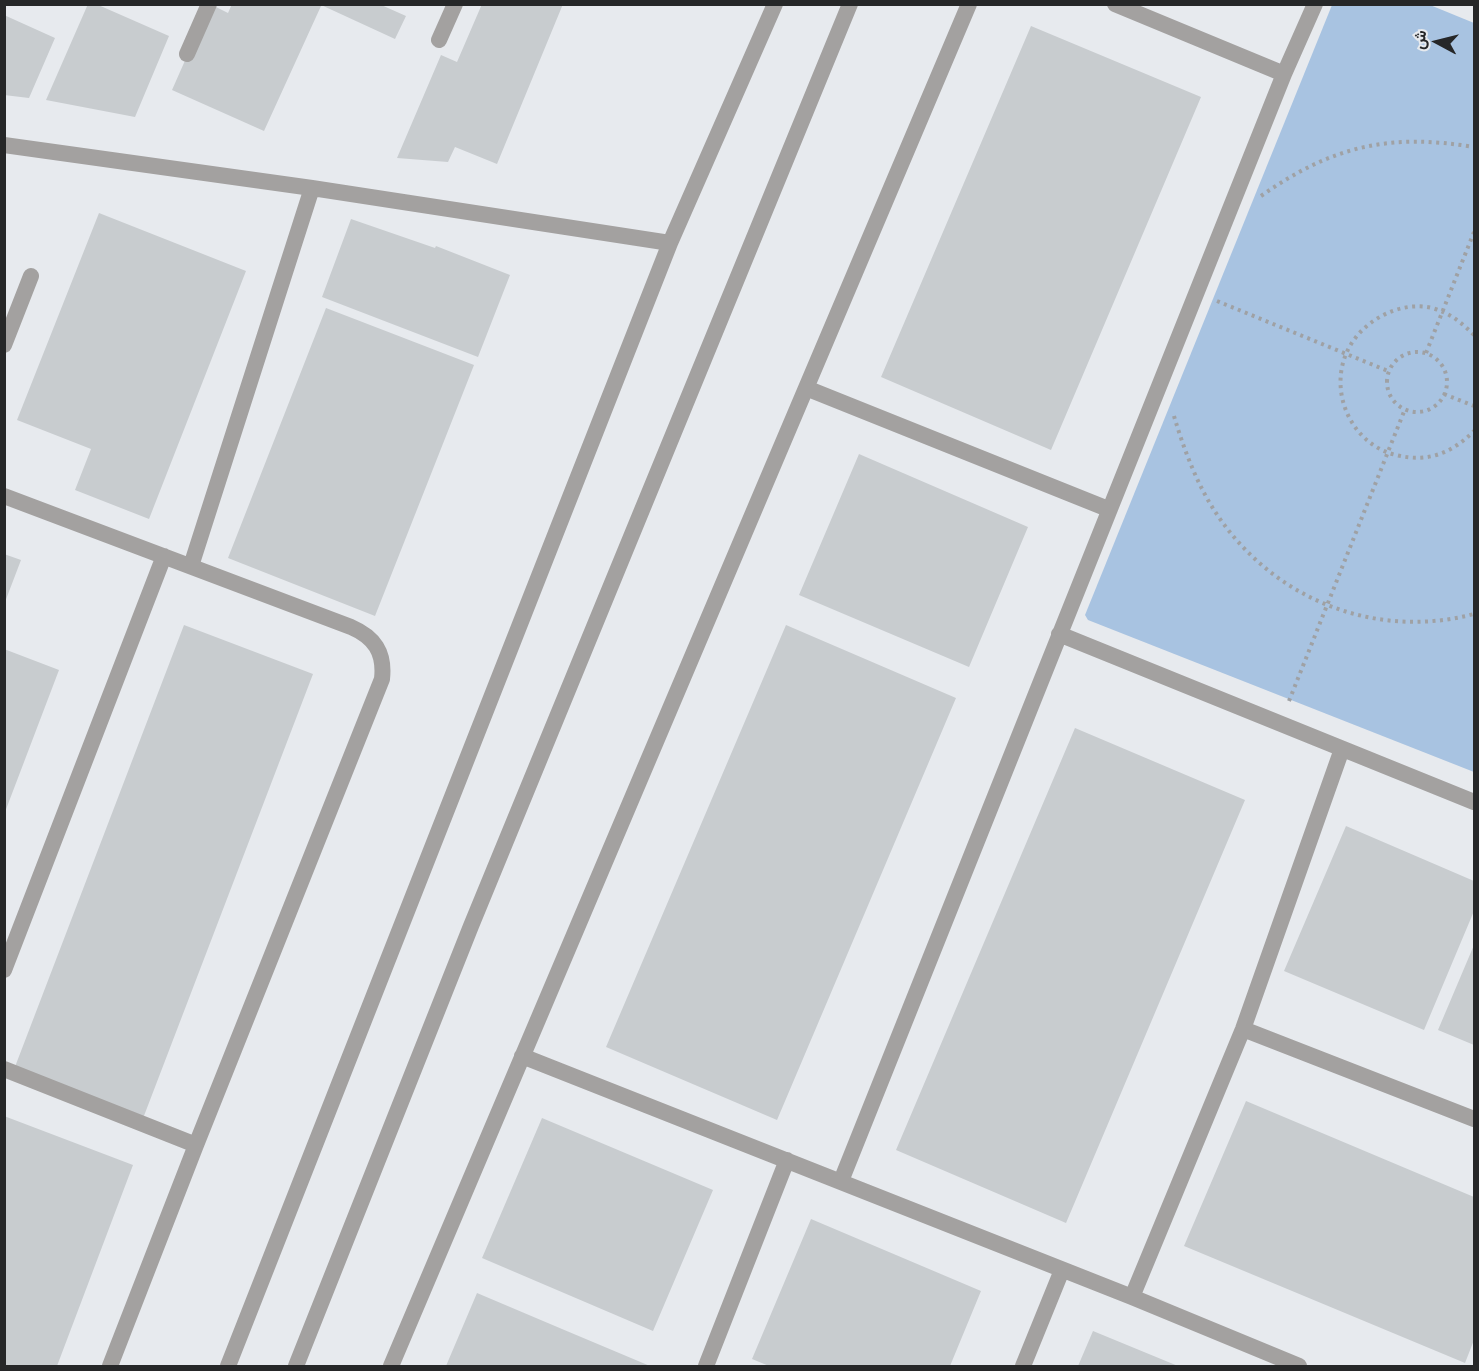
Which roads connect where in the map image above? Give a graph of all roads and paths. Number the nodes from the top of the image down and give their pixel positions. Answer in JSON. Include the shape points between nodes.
{"nodes":[{"id":1,"x":209,"y":4,"type":"edge"},
{"id":2,"x":454,"y":4,"type":"edge"},
{"id":3,"x":775,"y":4,"type":"edge"},
{"id":4,"x":850,"y":4,"type":"edge"},
{"id":5,"x":969,"y":4,"type":"edge"},
{"id":6,"x":1115,"y":4,"type":"edge"},
{"id":7,"x":1315,"y":4,"type":"edge"},
{"id":8,"x":439,"y":40,"type":"dead end"},
{"id":9,"x":187,"y":54,"type":"dead end"},
{"id":10,"x":1284,"y":74,"type":"junction"},
{"id":11,"x":4,"y":145,"type":"edge"},
{"id":12,"x":1474,"y":147,"type":"edge"},
{"id":13,"x":312,"y":188,"type":"junction"},
{"id":14,"x":1254,"y":201,"type":"dead end"},
{"id":15,"x":1474,"y":232,"type":"edge"},
{"id":16,"x":670,"y":243,"type":"junction"},
{"id":17,"x":31,"y":276,"type":"dead end"},
{"id":18,"x":1212,"y":299,"type":"dead end"},
{"id":19,"x":1443,"y":313,"type":"junction"},
{"id":20,"x":1474,"y":335,"type":"edge"},
{"id":21,"x":4,"y":345,"type":"edge"},
{"id":22,"x":1346,"y":353,"type":"junction"},
{"id":23,"x":1426,"y":353,"type":"junction"},
{"id":24,"x":1388,"y":371,"type":"junction"},
{"id":25,"x":806,"y":388,"type":"junction"},
{"id":26,"x":1444,"y":394,"type":"junction"},
{"id":27,"x":1474,"y":406,"type":"edge"},
{"id":28,"x":1405,"y":409,"type":"junction"},
{"id":29,"x":1173,"y":410,"type":"dead end"},
{"id":30,"x":1474,"y":431,"type":"edge"},
{"id":31,"x":1387,"y":453,"type":"junction"},
{"id":32,"x":4,"y":496,"type":"edge"},
{"id":33,"x":1108,"y":509,"type":"junction"},
{"id":34,"x":164,"y":556,"type":"junction"},
{"id":35,"x":191,"y":566,"type":"junction"},
{"id":36,"x":1327,"y":606,"type":"junction"},
{"id":37,"x":1474,"y":614,"type":"edge"},
{"id":38,"x":1059,"y":634,"type":"junction"},
{"id":39,"x":1280,"y":724,"type":"junction"},
{"id":40,"x":1342,"y":749,"type":"junction"},
{"id":41,"x":1474,"y":802,"type":"edge"},
{"id":42,"x":5,"y":968,"type":"edge"},
{"id":43,"x":1244,"y":1029,"type":"junction"},
{"id":44,"x":522,"y":1056,"type":"junction"},
{"id":45,"x":4,"y":1068,"type":"edge"},
{"id":46,"x":1474,"y":1119,"type":"edge"},
{"id":47,"x":196,"y":1145,"type":"junction"},
{"id":48,"x":787,"y":1160,"type":"junction"},
{"id":49,"x":841,"y":1181,"type":"junction"},
{"id":50,"x":1062,"y":1270,"type":"junction"},
{"id":51,"x":1132,"y":1297,"type":"junction"},
{"id":52,"x":110,"y":1366,"type":"edge"},
{"id":53,"x":228,"y":1366,"type":"edge"},
{"id":54,"x":296,"y":1366,"type":"edge"},
{"id":55,"x":391,"y":1366,"type":"edge"},
{"id":56,"x":706,"y":1366,"type":"edge"},
{"id":57,"x":1023,"y":1366,"type":"edge"},
{"id":58,"x":1299,"y":1366,"type":"edge"}],
"edges":[{"from":1,"to":9,"type":"street"},
{"from":2,"to":8,"type":"street"},
{"from":3,"to":16,"type":"street"},
{"from":4,"to":54,"type":"street","via":[[466,937]]},
{"from":5,"to":25,"type":"street"},
{"from":6,"to":10,"type":"street"},
{"from":7,"to":10,"type":"street"},
{"from":10,"to":33,"type":"street"},
{"from":11,"to":13,"type":"street"},
{"from":12,"to":14,"type":"path","via":[[1405,141],[1368,145],[1333,154]]},
{"from":13,"to":16,"type":"street"},
{"from":13,"to":35,"type":"street"},
{"from":15,"to":19,"type":"path"},
{"from":16,"to":53,"type":"street"},
{"from":17,"to":21,"type":"street"},
{"from":18,"to":22,"type":"path"},
{"from":19,"to":20,"type":"path","via":[[1456,318]]},
{"from":19,"to":22,"type":"path","via":[[1432,308],[1406,308],[1381,315],[1360,332]]},
{"from":19,"to":23,"type":"path"},
{"from":22,"to":24,"type":"path"},
{"from":22,"to":31,"type":"path","via":[[1340,377],[1342,401],[1351,423],[1367,441]]},
{"from":23,"to":24,"type":"path","via":[[1418,351],[1400,357]]},
{"from":23,"to":26,"type":"path","via":[[1435,358],[1446,374]]},
{"from":24,"to":28,"type":"path","via":[[1391,398]]},
{"from":25,"to":33,"type":"street"},
{"from":25,"to":44,"type":"street"},
{"from":26,"to":27,"type":"path"},
{"from":26,"to":28,"type":"path","via":[[1432,408]]},
{"from":28,"to":31,"type":"path"},
{"from":29,"to":36,"type":"path","via":[[1199,484],[1241,546],[1296,591]]},
{"from":30,"to":31,"type":"path","via":[[1456,447],[1434,457],[1410,459]]},
{"from":31,"to":36,"type":"path"},
{"from":32,"to":34,"type":"street"},
{"from":33,"to":38,"type":"street"},
{"from":34,"to":35,"type":"street"},
{"from":34,"to":42,"type":"street"},
{"from":35,"to":47,"type":"street","via":[[360,631],[377,646],[384,667]]},
{"from":36,"to":37,"type":"path","via":[[1365,618],[1411,623]]},
{"from":36,"to":39,"type":"path"},
{"from":38,"to":39,"type":"street"},
{"from":38,"to":49,"type":"street"},
{"from":39,"to":40,"type":"street"},
{"from":40,"to":41,"type":"street"},
{"from":40,"to":43,"type":"street"},
{"from":43,"to":46,"type":"street"},
{"from":43,"to":51,"type":"street"},
{"from":44,"to":48,"type":"street"},
{"from":44,"to":55,"type":"street"},
{"from":45,"to":47,"type":"street"},
{"from":47,"to":52,"type":"street"},
{"from":48,"to":49,"type":"street"},
{"from":48,"to":56,"type":"street"},
{"from":49,"to":50,"type":"street"},
{"from":50,"to":51,"type":"street"},
{"from":50,"to":57,"type":"street"},
{"from":51,"to":58,"type":"street"}]}
